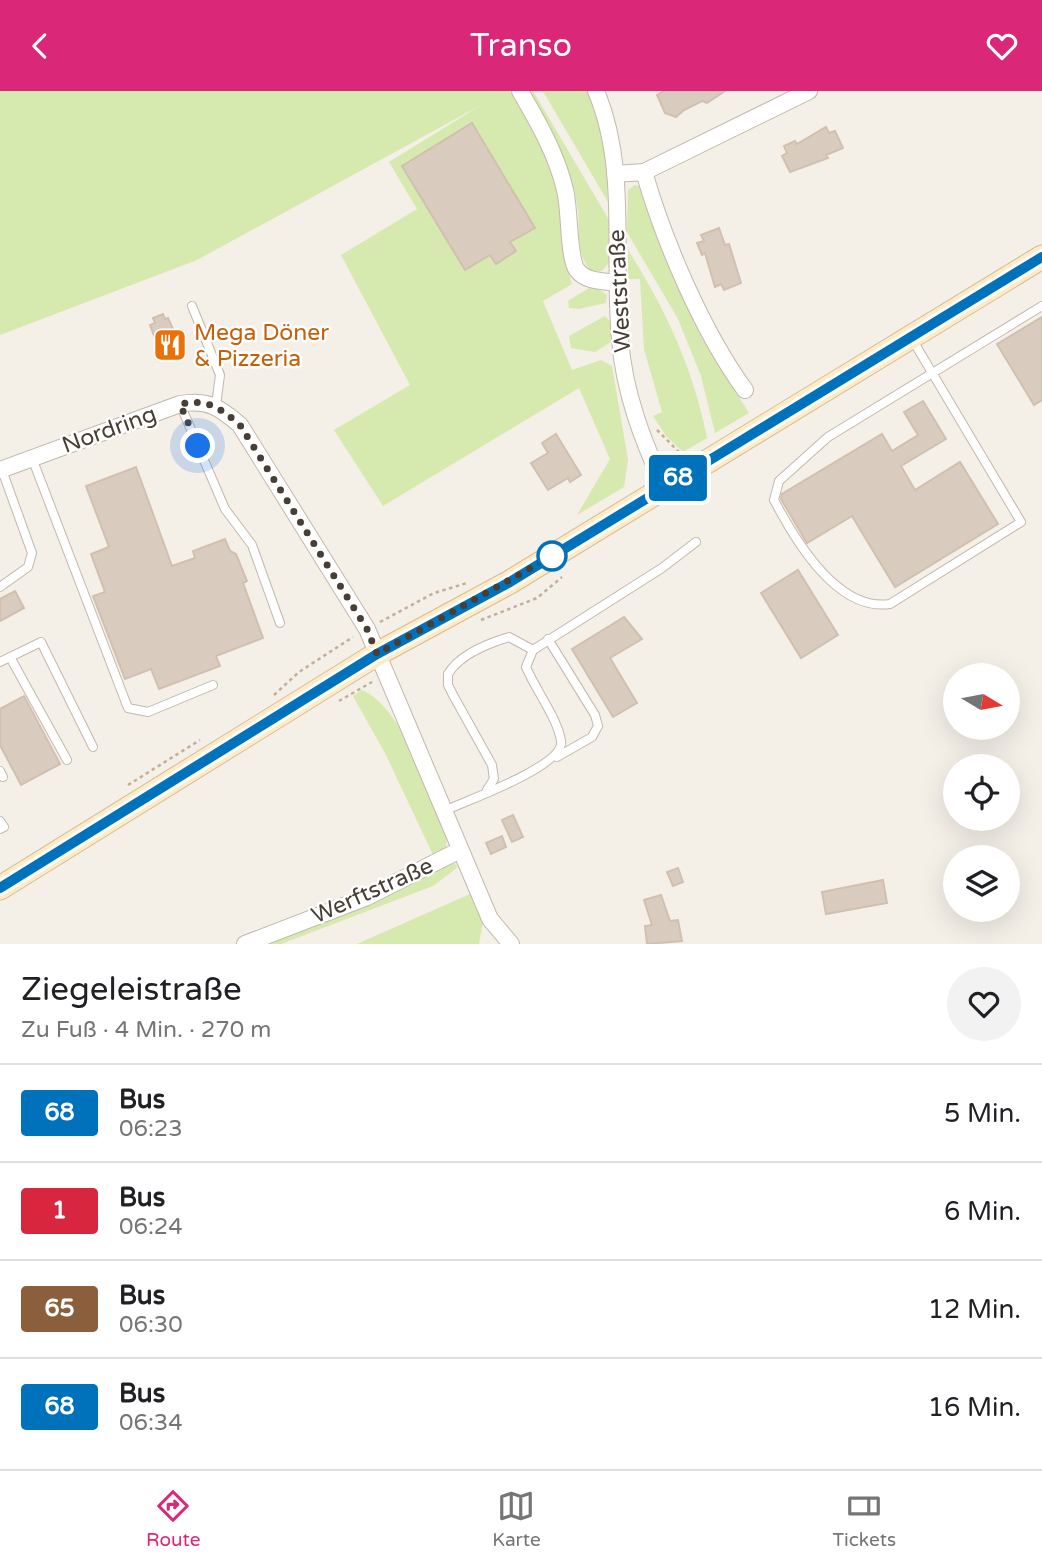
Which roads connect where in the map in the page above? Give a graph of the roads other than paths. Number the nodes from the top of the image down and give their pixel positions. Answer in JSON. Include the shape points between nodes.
{"nodes":[{"id":1,"x":520,"y":91,"type":"edge"},
{"id":2,"x":596,"y":91,"type":"edge"},
{"id":3,"x":809,"y":91,"type":"edge"},
{"id":4,"x":644,"y":172,"type":"junction"},
{"id":5,"x":615,"y":174,"type":"junction"},
{"id":6,"x":1042,"y":257,"type":"edge"},
{"id":7,"x":617,"y":282,"type":"junction"},
{"id":8,"x":192,"y":306,"type":"dead end"},
{"id":9,"x":1042,"y":306,"type":"edge"},
{"id":10,"x":910,"y":337,"type":"junction"},
{"id":11,"x":933,"y":374,"type":"junction"},
{"id":12,"x":745,"y":390,"type":"dead end"},
{"id":13,"x":180,"y":404,"type":"junction"},
{"id":14,"x":216,"y":405,"type":"junction"},
{"id":15,"x":32,"y":458,"type":"junction"},
{"id":16,"x":1,"y":469,"type":"edge"},
{"id":17,"x":660,"y":479,"type":"junction"},
{"id":18,"x":696,"y":543,"type":"dead end"},
{"id":19,"x":0,"y":587,"type":"edge"},
{"id":20,"x":280,"y":623,"type":"dead end"},
{"id":21,"x":548,"y":639,"type":"junction"},
{"id":22,"x":533,"y":650,"type":"junction"},
{"id":23,"x":10,"y":657,"type":"junction"},
{"id":24,"x":0,"y":662,"type":"edge"},
{"id":25,"x":381,"y":664,"type":"junction"},
{"id":26,"x":213,"y":685,"type":"dead end"},
{"id":27,"x":93,"y":747,"type":"dead end"},
{"id":28,"x":67,"y":760,"type":"dead end"},
{"id":29,"x":551,"y":760,"type":"junction"},
{"id":30,"x":485,"y":792,"type":"junction"},
{"id":31,"x":444,"y":811,"type":"junction"},
{"id":32,"x":0,"y":821,"type":"edge"},
{"id":33,"x":0,"y":829,"type":"edge"},
{"id":34,"x":460,"y":849,"type":"junction"},
{"id":35,"x":0,"y":888,"type":"edge"},
{"id":36,"x":245,"y":944,"type":"edge"},
{"id":37,"x":511,"y":944,"type":"edge"}],
"edges":[{"from":1,"to":7,"type":"street","via":[[560,171],[572,224],[575,268],[588,278]]},
{"from":2,"to":5,"type":"street","name":"Weststraße","via":[[608,124]]},
{"from":3,"to":4,"type":"street"},
{"from":4,"to":5,"type":"street"},
{"from":4,"to":12,"type":"street","via":[[711,336]]},
{"from":5,"to":7,"type":"street","name":"Weststraße"},
{"from":6,"to":10,"type":"main road"},
{"from":7,"to":17,"type":"street","name":"Weststraße","via":[[623,370]]},
{"from":8,"to":14,"type":"lane","via":[[220,375]]},
{"from":9,"to":11,"type":"lane"},
{"from":10,"to":11,"type":"lane"},
{"from":10,"to":17,"type":"main road"},
{"from":11,"to":11,"type":"lane","via":[[1021,523],[890,604],[871,604],[828,580],[809,558],[778,507],[775,491],[799,459],[828,437]]},
{"from":13,"to":14,"type":"street","name":"Nordring","via":[[199,400]]},
{"from":13,"to":15,"type":"street","name":"Nordring"},
{"from":13,"to":20,"type":"lane","via":[[225,509],[252,545]]},
{"from":14,"to":25,"type":"street","via":[[240,425],[367,629]]},
{"from":15,"to":16,"type":"street","name":"Nordring"},
{"from":15,"to":26,"type":"lane","via":[[128,708],[148,712]]},
{"from":16,"to":19,"type":"lane","via":[[32,553],[27,567]]},
{"from":17,"to":25,"type":"main road"},
{"from":18,"to":21,"type":"lane"},
{"from":21,"to":22,"type":"lane"},
{"from":21,"to":29,"type":"lane","via":[[598,726],[592,737]]},
{"from":22,"to":29,"type":"lane","via":[[526,667],[561,740]]},
{"from":22,"to":30,"type":"lane","via":[[509,638],[499,640],[462,659],[448,674],[448,685],[492,765],[494,779]]},
{"from":23,"to":24,"type":"lane"},
{"from":23,"to":27,"type":"lane","via":[[41,642]]},
{"from":23,"to":28,"type":"lane"},
{"from":25,"to":31,"type":"street","name":"Werftstraße"},
{"from":25,"to":35,"type":"main road"},
{"from":29,"to":30,"type":"lane"},
{"from":30,"to":31,"type":"lane"},
{"from":31,"to":34,"type":"street","name":"Werftstraße"},
{"from":32,"to":33,"type":"lane","via":[[4,827]]},
{"from":34,"to":36,"type":"street","name":"Werftstraße","via":[[368,897]]},
{"from":34,"to":37,"type":"street","name":"Werftstraße","via":[[490,919]]}]}
